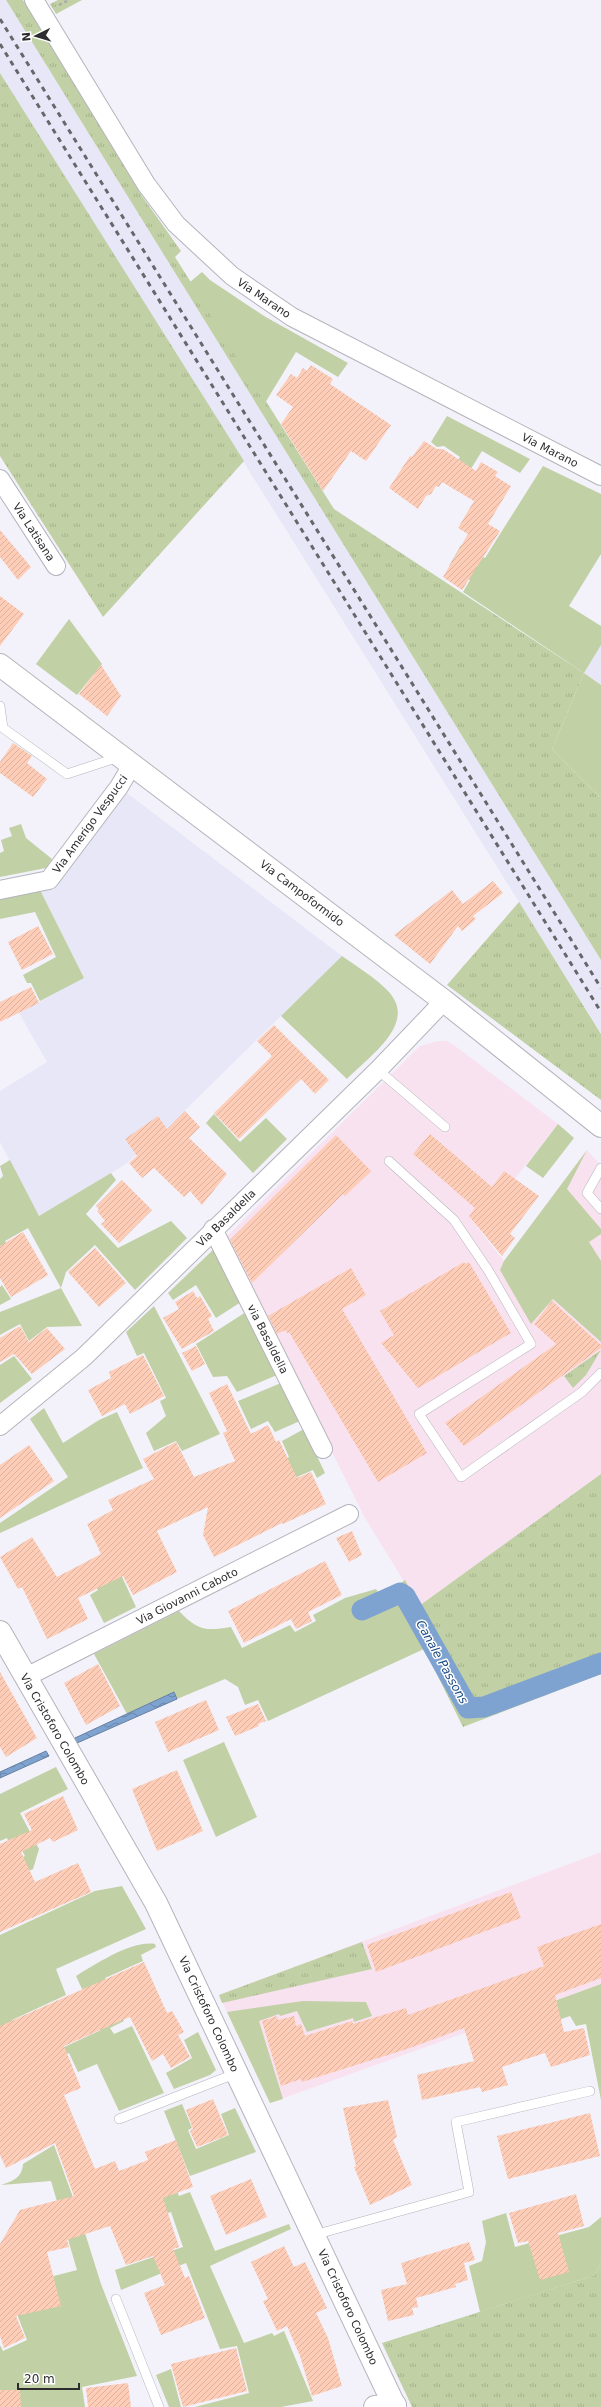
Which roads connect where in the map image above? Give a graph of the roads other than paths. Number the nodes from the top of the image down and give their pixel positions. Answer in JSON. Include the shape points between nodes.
{"nodes":[{"id":1,"x":34,"y":0,"type":"edge"},
{"id":2,"x":601,"y":476,"type":"edge"},
{"id":3,"x":0,"y":479,"type":"edge"},
{"id":4,"x":56,"y":566,"type":"dead end"},
{"id":5,"x":0,"y":665,"type":"edge"},
{"id":6,"x":0,"y":706,"type":"edge"},
{"id":7,"x":127,"y":761,"type":"junction"},
{"id":8,"x":0,"y":890,"type":"edge"},
{"id":9,"x":444,"y":1001,"type":"junction"},
{"id":10,"x":378,"y":1070,"type":"junction"},
{"id":11,"x":601,"y":1126,"type":"edge"},
{"id":12,"x":445,"y":1127,"type":"dead end"},
{"id":13,"x":389,"y":1161,"type":"dead end"},
{"id":14,"x":601,"y":1168,"type":"edge"},
{"id":15,"x":601,"y":1209,"type":"edge"},
{"id":16,"x":213,"y":1230,"type":"junction"},
{"id":17,"x":601,"y":1373,"type":"edge"},
{"id":18,"x":0,"y":1426,"type":"edge"},
{"id":19,"x":323,"y":1449,"type":"dead end"},
{"id":20,"x":349,"y":1514,"type":"dead end"},
{"id":21,"x":0,"y":1632,"type":"edge"},
{"id":22,"x":26,"y":1677,"type":"junction"},
{"id":23,"x":237,"y":2073,"type":"junction"},
{"id":24,"x":590,"y":2091,"type":"dead end"},
{"id":25,"x":119,"y":2119,"type":"dead end"},
{"id":26,"x":314,"y":2235,"type":"junction"},
{"id":27,"x":116,"y":2299,"type":"dead end"},
{"id":28,"x":388,"y":2406,"type":"edge"},
{"id":29,"x":159,"y":2407,"type":"edge"}],
"edges":[{"from":1,"to":2,"type":"street","name":"Via Marano","via":[[146,184],[176,224],[232,276],[292,317]]},
{"from":3,"to":4,"type":"street","name":"Via Latisana"},
{"from":5,"to":7,"type":"main road","name":"Via Campoformido"},
{"from":6,"to":7,"type":"lane","via":[[3,728],[67,774]]},
{"from":7,"to":8,"type":"street","name":"Via Amerigo Vespucci","via":[[119,787],[49,880]]},
{"from":7,"to":9,"type":"main road","name":"Via Campoformido"},
{"from":9,"to":10,"type":"street","name":"Via Basaldella"},
{"from":9,"to":11,"type":"main road","name":"Via Campoformido"},
{"from":10,"to":12,"type":"lane"},
{"from":10,"to":16,"type":"street","name":"Via Basaldella"},
{"from":13,"to":17,"type":"lane","via":[[454,1220],[488,1270],[531,1344],[419,1414],[461,1477],[582,1392]]},
{"from":14,"to":15,"type":"lane","via":[[587,1193]]},
{"from":16,"to":18,"type":"street","name":"Via Basaldella","via":[[84,1357]]},
{"from":16,"to":19,"type":"street","name":"via Basaldella"},
{"from":20,"to":22,"type":"street","name":"Via Giovanni Caboto"},
{"from":21,"to":22,"type":"main road","name":"Via Cristoforo Colombo"},
{"from":22,"to":23,"type":"main road","name":"Via Cristoforo Colombo","via":[[156,1903]]},
{"from":23,"to":25,"type":"lane"},
{"from":23,"to":26,"type":"main road","name":"Via Cristoforo Colombo"},
{"from":24,"to":26,"type":"lane","via":[[456,2122],[469,2192]]},
{"from":26,"to":28,"type":"main road","name":"Via Cristoforo Colombo"},
{"from":27,"to":29,"type":"lane"}]}
